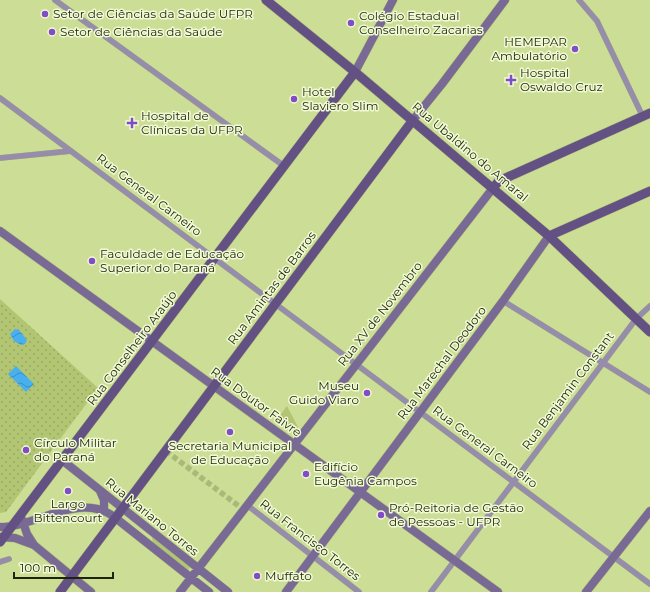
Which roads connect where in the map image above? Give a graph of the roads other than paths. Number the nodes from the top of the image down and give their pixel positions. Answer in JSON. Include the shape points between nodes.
{"nodes":[{"id":1,"x":55,"y":0,"type":"edge"},
{"id":2,"x":266,"y":0,"type":"edge"},
{"id":3,"x":393,"y":0,"type":"edge"},
{"id":4,"x":505,"y":0,"type":"edge"},
{"id":5,"x":578,"y":0,"type":"edge"},
{"id":6,"x":355,"y":72,"type":"junction"},
{"id":7,"x":0,"y":98,"type":"edge"},
{"id":8,"x":646,"y":115,"type":"edge"},
{"id":9,"x":413,"y":120,"type":"junction"},
{"id":10,"x":71,"y":151,"type":"junction"},
{"id":11,"x":0,"y":158,"type":"edge"},
{"id":12,"x":284,"y":166,"type":"junction"},
{"id":13,"x":493,"y":188,"type":"junction"},
{"id":14,"x":650,"y":191,"type":"edge"},
{"id":15,"x":0,"y":231,"type":"edge"},
{"id":16,"x":549,"y":236,"type":"junction"},
{"id":17,"x":214,"y":258,"type":"junction"},
{"id":18,"x":504,"y":301,"type":"junction"},
{"id":19,"x":276,"y":303,"type":"junction"},
{"id":20,"x":650,"y":306,"type":"edge"},
{"id":21,"x":636,"y":319,"type":"junction"},
{"id":22,"x":650,"y":332,"type":"edge"},
{"id":23,"x":152,"y":341,"type":"junction"},
{"id":24,"x":603,"y":363,"type":"junction"},
{"id":25,"x":356,"y":364,"type":"junction"},
{"id":26,"x":214,"y":386,"type":"junction"},
{"id":27,"x":650,"y":392,"type":"edge"},
{"id":28,"x":420,"y":412,"type":"junction"},
{"id":29,"x":294,"y":444,"type":"junction"},
{"id":30,"x":62,"y":460,"type":"junction"},
{"id":31,"x":514,"y":482,"type":"junction"},
{"id":32,"x":99,"y":490,"type":"junction"},
{"id":33,"x":361,"y":492,"type":"junction"},
{"id":34,"x":247,"y":505,"type":"junction"},
{"id":35,"x":123,"y":508,"type":"junction"},
{"id":36,"x":104,"y":511,"type":"junction"},
{"id":37,"x":650,"y":511,"type":"edge"},
{"id":38,"x":23,"y":512,"type":"junction"},
{"id":39,"x":115,"y":518,"type":"junction"},
{"id":40,"x":22,"y":523,"type":"junction"},
{"id":41,"x":13,"y":525,"type":"junction"},
{"id":42,"x":0,"y":527,"type":"edge"},
{"id":43,"x":149,"y":530,"type":"junction"},
{"id":44,"x":1,"y":539,"type":"edge"},
{"id":45,"x":34,"y":545,"type":"junction"},
{"id":46,"x":151,"y":546,"type":"junction"},
{"id":47,"x":313,"y":556,"type":"junction"},
{"id":48,"x":614,"y":557,"type":"junction"},
{"id":49,"x":9,"y":559,"type":"dead end"},
{"id":50,"x":454,"y":560,"type":"junction"},
{"id":51,"x":0,"y":562,"type":"edge"},
{"id":52,"x":198,"y":568,"type":"junction"},
{"id":53,"x":72,"y":576,"type":"junction"},
{"id":54,"x":190,"y":578,"type":"junction"},
{"id":55,"x":650,"y":584,"type":"edge"},
{"id":56,"x":60,"y":592,"type":"edge"},
{"id":57,"x":91,"y":592,"type":"edge"},
{"id":58,"x":180,"y":592,"type":"edge"},
{"id":59,"x":209,"y":592,"type":"edge"},
{"id":60,"x":228,"y":592,"type":"edge"},
{"id":61,"x":286,"y":592,"type":"edge"},
{"id":62,"x":359,"y":592,"type":"edge"},
{"id":63,"x":431,"y":592,"type":"edge"},
{"id":64,"x":498,"y":592,"type":"edge"},
{"id":65,"x":586,"y":592,"type":"edge"}],
"edges":[{"from":1,"to":12,"type":"street"},
{"from":2,"to":6,"type":"main road","name":"Rua Ubaldino do Amaral"},
{"from":3,"to":6,"type":"main road"},
{"from":4,"to":9,"type":"main road","name":"Rua Amintas de Barros"},
{"from":5,"to":8,"type":"street","via":[[598,21]]},
{"from":6,"to":9,"type":"main road","name":"Rua Ubaldino do Amaral"},
{"from":6,"to":12,"type":"main road","name":"Rua Conselheiro Araújo"},
{"from":7,"to":10,"type":"street","name":"Rua General Carneiro"},
{"from":8,"to":13,"type":"main road","name":"Rua XV de Novembro","via":[[499,181]]},
{"from":9,"to":13,"type":"main road","name":"Rua Ubaldino do Amaral"},
{"from":9,"to":19,"type":"main road","name":"Rua Amintas de Barros"},
{"from":10,"to":11,"type":"street"},
{"from":10,"to":17,"type":"street","name":"Rua General Carneiro"},
{"from":12,"to":17,"type":"main road","name":"Rua Conselheiro Araújo"},
{"from":13,"to":16,"type":"main road","name":"Rua Ubaldino do Amaral"},
{"from":13,"to":25,"type":"main road","name":"Rua XV de Novembro"},
{"from":14,"to":16,"type":"main road"},
{"from":15,"to":23,"type":"main road","name":"Rua Doutor Faivre"},
{"from":16,"to":18,"type":"main road","name":"Rua Marechal Deodoro"},
{"from":16,"to":21,"type":"main road","name":"Rua Ubaldino do Amaral"},
{"from":17,"to":19,"type":"street","name":"Rua General Carneiro"},
{"from":17,"to":23,"type":"main road","name":"Rua Conselheiro Araújo"},
{"from":18,"to":24,"type":"street"},
{"from":18,"to":28,"type":"main road","name":"Rua Marechal Deodoro"},
{"from":19,"to":25,"type":"street","name":"Rua General Carneiro"},
{"from":19,"to":26,"type":"main road","name":"Rua Amintas de Barros"},
{"from":20,"to":21,"type":"street","name":"Rua Benjamin Constant"},
{"from":21,"to":22,"type":"main road","name":"Rua Ubaldino do Amaral"},
{"from":21,"to":24,"type":"street","name":"Rua Benjamin Constant"},
{"from":23,"to":26,"type":"main road","name":"Rua Doutor Faivre"},
{"from":23,"to":30,"type":"main road","name":"Rua Conselheiro Araújo"},
{"from":24,"to":27,"type":"street"},
{"from":24,"to":31,"type":"street","name":"Rua Benjamin Constant"},
{"from":25,"to":28,"type":"street","name":"Rua General Carneiro"},
{"from":25,"to":29,"type":"main road","name":"Rua XV de Novembro"},
{"from":26,"to":29,"type":"main road","name":"Rua Doutor Faivre"},
{"from":26,"to":35,"type":"main road","name":"Rua Amintas de Barros"},
{"from":28,"to":31,"type":"street","name":"Rua General Carneiro"},
{"from":28,"to":33,"type":"main road","name":"Rua Marechal Deodoro"},
{"from":29,"to":33,"type":"main road","name":"Rua Doutor Faivre"},
{"from":29,"to":34,"type":"main road","name":"Rua XV de Novembro"},
{"from":30,"to":32,"type":"main road","name":"Rua Mariano Torres"},
{"from":30,"to":38,"type":"main road","name":"Rua Conselheiro Araújo"},
{"from":31,"to":48,"type":"street","name":"Rua General Carneiro"},
{"from":31,"to":50,"type":"street","name":"Rua Benjamin Constant"},
{"from":32,"to":35,"type":"main road","name":"Rua Mariano Torres"},
{"from":32,"to":36,"type":"main road","via":[[104,500]]},
{"from":33,"to":47,"type":"main road","name":"Rua Marechal Deodoro"},
{"from":33,"to":50,"type":"main road","name":"Rua Doutor Faivre"},
{"from":34,"to":47,"type":"street","name":"Rua Francisco Torres"},
{"from":34,"to":52,"type":"main road","name":"Rua XV de Novembro"},
{"from":35,"to":39,"type":"main road","name":"Rua Amintas de Barros"},
{"from":35,"to":43,"type":"main road","name":"Rua Mariano Torres"},
{"from":36,"to":39,"type":"main road","name":"Rua Mariano Torres"},
{"from":36,"to":40,"type":"main road","via":[[86,508],[70,510]]},
{"from":37,"to":48,"type":"main road"},
{"from":38,"to":40,"type":"main road"},
{"from":38,"to":41,"type":"main road","name":"Rua Conselheiro Araújo"},
{"from":39,"to":46,"type":"main road","name":"Rua Mariano Torres"},
{"from":39,"to":53,"type":"main road","name":"Rua Amintas de Barros"},
{"from":40,"to":41,"type":"main road"},
{"from":40,"to":45,"type":"main road"},
{"from":41,"to":42,"type":"main road"},
{"from":41,"to":44,"type":"main road","name":"Rua Conselheiro Araújo"},
{"from":43,"to":46,"type":"main road"},
{"from":43,"to":52,"type":"main road","name":"Rua Mariano Torres"},
{"from":44,"to":45,"type":"main road","via":[[15,538]]},
{"from":45,"to":53,"type":"main road"},
{"from":46,"to":54,"type":"main road","name":"Rua Mariano Torres"},
{"from":47,"to":61,"type":"main road","name":"Rua Marechal Deodoro"},
{"from":47,"to":62,"type":"street","name":"Rua Francisco Torres"},
{"from":48,"to":55,"type":"street","name":"Rua General Carneiro"},
{"from":48,"to":65,"type":"main road"},
{"from":49,"to":51,"type":"street"},
{"from":50,"to":63,"type":"street","name":"Rua Benjamin Constant"},
{"from":50,"to":64,"type":"main road","name":"Rua Doutor Faivre"},
{"from":52,"to":54,"type":"main road","name":"Rua XV de Novembro"},
{"from":52,"to":60,"type":"main road","name":"Rua Mariano Torres"},
{"from":53,"to":56,"type":"main road","name":"Rua Amintas de Barros"},
{"from":53,"to":57,"type":"main road"},
{"from":54,"to":58,"type":"main road","name":"Rua XV de Novembro"},
{"from":54,"to":59,"type":"main road","name":"Rua Mariano Torres"}]}
